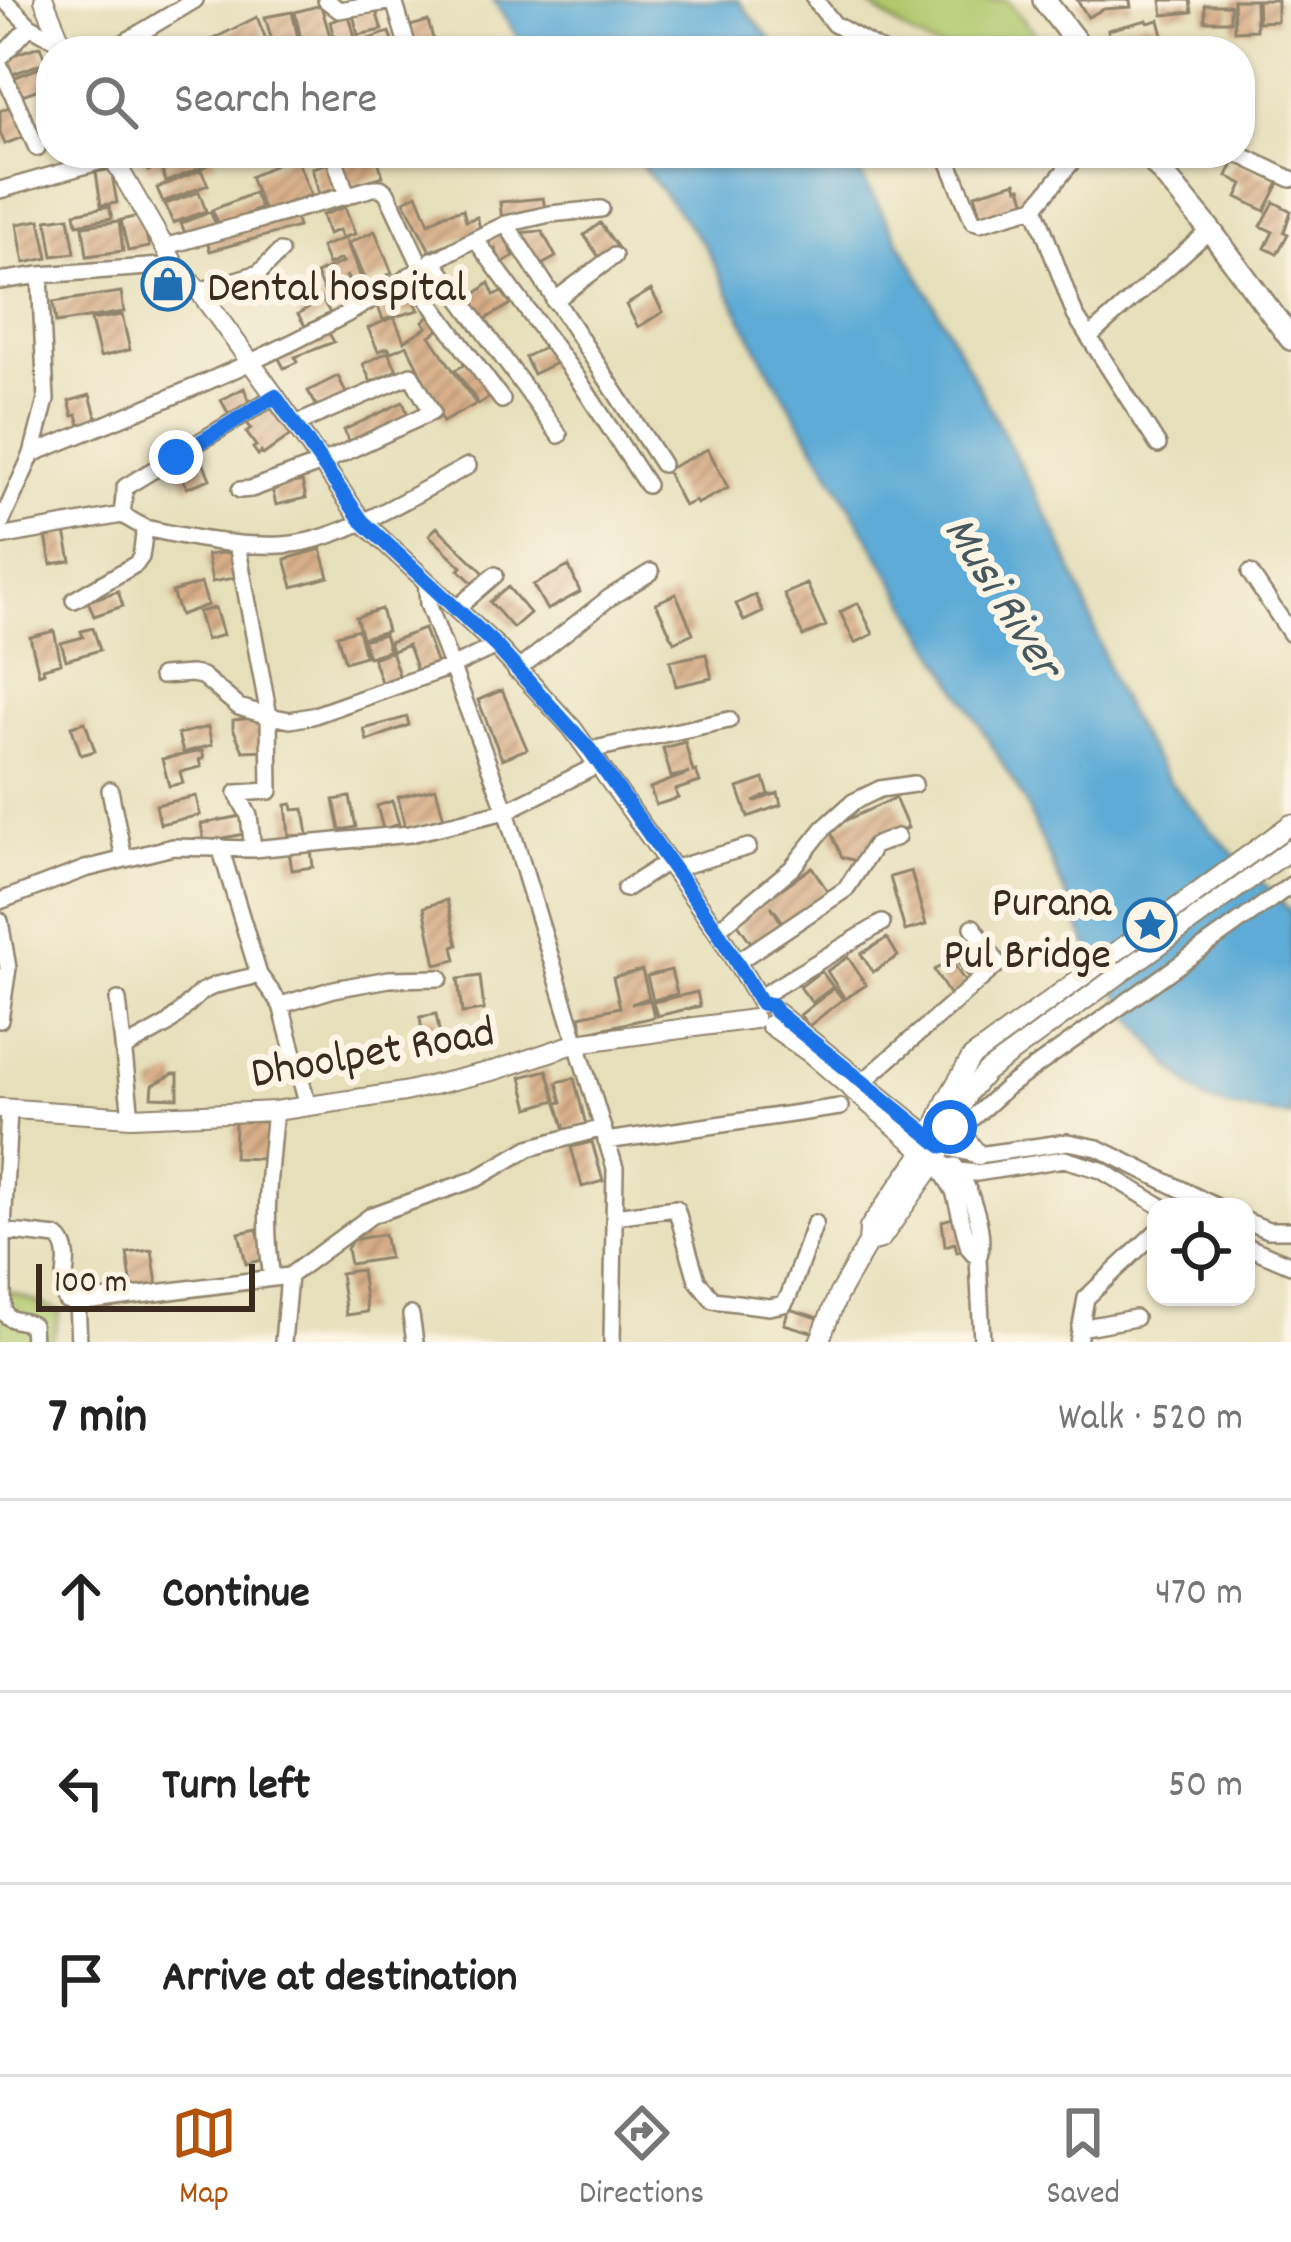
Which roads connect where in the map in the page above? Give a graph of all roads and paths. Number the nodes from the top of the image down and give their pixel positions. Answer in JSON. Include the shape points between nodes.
{"nodes":[{"id":1,"x":4,"y":0,"type":"edge"},
{"id":2,"x":44,"y":0,"type":"edge"},
{"id":3,"x":195,"y":0,"type":"edge"},
{"id":4,"x":326,"y":0,"type":"edge"},
{"id":5,"x":815,"y":0,"type":"edge"},
{"id":6,"x":1043,"y":0,"type":"edge"},
{"id":7,"x":30,"y":26,"type":"junction"},
{"id":8,"x":46,"y":36,"type":"edge"},
{"id":9,"x":59,"y":36,"type":"edge"},
{"id":10,"x":135,"y":36,"type":"edge"},
{"id":11,"x":404,"y":36,"type":"edge"},
{"id":12,"x":855,"y":36,"type":"edge"},
{"id":13,"x":1061,"y":36,"type":"edge"},
{"id":14,"x":1071,"y":36,"type":"edge"},
{"id":15,"x":0,"y":62,"type":"edge"},
{"id":16,"x":36,"y":146,"type":"edge"},
{"id":17,"x":1255,"y":162,"type":"edge"},
{"id":18,"x":72,"y":168,"type":"edge"},
{"id":19,"x":118,"y":168,"type":"edge"},
{"id":20,"x":338,"y":168,"type":"edge"},
{"id":21,"x":951,"y":168,"type":"edge"},
{"id":22,"x":1068,"y":168,"type":"edge"},
{"id":23,"x":1158,"y":168,"type":"edge"},
{"id":24,"x":1175,"y":168,"type":"edge"},
{"id":25,"x":1291,"y":179,"type":"edge"},
{"id":26,"x":0,"y":190,"type":"edge"},
{"id":27,"x":347,"y":196,"type":"junction"},
{"id":28,"x":1035,"y":207,"type":"junction"},
{"id":29,"x":602,"y":209,"type":"dead end"},
{"id":30,"x":506,"y":224,"type":"junction"},
{"id":31,"x":1210,"y":230,"type":"junction"},
{"id":32,"x":475,"y":238,"type":"junction"},
{"id":33,"x":280,"y":252,"type":"dead end"},
{"id":34,"x":169,"y":256,"type":"junction"},
{"id":35,"x":614,"y":256,"type":"dead end"},
{"id":36,"x":422,"y":268,"type":"junction"},
{"id":37,"x":40,"y":274,"type":"junction"},
{"id":38,"x":0,"y":281,"type":"edge"},
{"id":39,"x":199,"y":291,"type":"junction"},
{"id":40,"x":554,"y":301,"type":"junction"},
{"id":41,"x":1291,"y":319,"type":"edge"},
{"id":42,"x":1089,"y":337,"type":"junction"},
{"id":43,"x":1291,"y":339,"type":"edge"},
{"id":44,"x":249,"y":362,"type":"junction"},
{"id":45,"x":275,"y":396,"type":"junction"},
{"id":46,"x":502,"y":400,"type":"dead end"},
{"id":47,"x":296,"y":424,"type":"junction"},
{"id":48,"x":559,"y":436,"type":"dead end"},
{"id":49,"x":1158,"y":446,"type":"dead end"},
{"id":50,"x":32,"y":454,"type":"junction"},
{"id":51,"x":322,"y":463,"type":"junction"},
{"id":52,"x":662,"y":464,"type":"dead end"},
{"id":53,"x":468,"y":466,"type":"dead end"},
{"id":54,"x":647,"y":485,"type":"dead end"},
{"id":55,"x":240,"y":490,"type":"dead end"},
{"id":56,"x":122,"y":514,"type":"junction"},
{"id":57,"x":362,"y":521,"type":"junction"},
{"id":58,"x":0,"y":525,"type":"edge"},
{"id":59,"x":145,"y":528,"type":"junction"},
{"id":60,"x":0,"y":537,"type":"edge"},
{"id":61,"x":237,"y":544,"type":"junction"},
{"id":62,"x":651,"y":572,"type":"dead end"},
{"id":63,"x":1250,"y":573,"type":"dead end"},
{"id":64,"x":495,"y":574,"type":"dead end"},
{"id":65,"x":426,"y":580,"type":"junction"},
{"id":66,"x":74,"y":600,"type":"dead end"},
{"id":67,"x":456,"y":609,"type":"junction"},
{"id":68,"x":1291,"y":634,"type":"edge"},
{"id":69,"x":496,"y":646,"type":"junction"},
{"id":70,"x":453,"y":666,"type":"junction"},
{"id":71,"x":516,"y":671,"type":"junction"},
{"id":72,"x":161,"y":676,"type":"dead end"},
{"id":73,"x":269,"y":716,"type":"junction"},
{"id":74,"x":729,"y":719,"type":"dead end"},
{"id":75,"x":595,"y":757,"type":"junction"},
{"id":76,"x":914,"y":784,"type":"dead end"},
{"id":77,"x":110,"y":790,"type":"dead end"},
{"id":78,"x":506,"y":811,"type":"junction"},
{"id":79,"x":1291,"y":824,"type":"edge"},
{"id":80,"x":897,"y":837,"type":"dead end"},
{"id":81,"x":220,"y":847,"type":"junction"},
{"id":82,"x":748,"y":847,"type":"dead end"},
{"id":83,"x":253,"y":848,"type":"junction"},
{"id":84,"x":1291,"y":849,"type":"edge"},
{"id":85,"x":124,"y":859,"type":"junction"},
{"id":86,"x":670,"y":865,"type":"junction"},
{"id":87,"x":1291,"y":885,"type":"edge"},
{"id":88,"x":625,"y":889,"type":"dead end"},
{"id":89,"x":0,"y":901,"type":"edge"},
{"id":90,"x":0,"y":921,"type":"edge"},
{"id":91,"x":882,"y":923,"type":"dead end"},
{"id":92,"x":973,"y":927,"type":"dead end"},
{"id":93,"x":717,"y":930,"type":"junction"},
{"id":94,"x":737,"y":962,"type":"junction"},
{"id":95,"x":259,"y":975,"type":"junction"},
{"id":96,"x":440,"y":978,"type":"dead end"},
{"id":97,"x":118,"y":1000,"type":"dead end"},
{"id":98,"x":281,"y":1005,"type":"junction"},
{"id":99,"x":764,"y":1011,"type":"junction"},
{"id":100,"x":0,"y":1020,"type":"edge"},
{"id":101,"x":577,"y":1043,"type":"junction"},
{"id":102,"x":125,"y":1048,"type":"junction"},
{"id":103,"x":978,"y":1065,"type":"junction"},
{"id":104,"x":863,"y":1081,"type":"junction"},
{"id":105,"x":308,"y":1107,"type":"junction"},
{"id":106,"x":840,"y":1107,"type":"dead end"},
{"id":107,"x":5,"y":1109,"type":"edge"},
{"id":108,"x":275,"y":1111,"type":"junction"},
{"id":109,"x":131,"y":1117,"type":"junction"},
{"id":110,"x":958,"y":1123,"type":"junction"},
{"id":111,"x":604,"y":1134,"type":"junction"},
{"id":112,"x":933,"y":1149,"type":"junction"},
{"id":113,"x":979,"y":1154,"type":"junction"},
{"id":114,"x":959,"y":1171,"type":"junction"},
{"id":115,"x":1147,"y":1198,"type":"edge"},
{"id":116,"x":1199,"y":1198,"type":"edge"},
{"id":117,"x":614,"y":1216,"type":"junction"},
{"id":118,"x":815,"y":1223,"type":"dead end"},
{"id":119,"x":1255,"y":1225,"type":"edge"},
{"id":120,"x":1291,"y":1230,"type":"edge"},
{"id":121,"x":2,"y":1231,"type":"edge"},
{"id":122,"x":1147,"y":1240,"type":"edge"},
{"id":123,"x":1255,"y":1250,"type":"edge"},
{"id":124,"x":978,"y":1258,"type":"junction"},
{"id":125,"x":1291,"y":1265,"type":"edge"},
{"id":126,"x":281,"y":1277,"type":"junction"},
{"id":127,"x":77,"y":1303,"type":"junction"},
{"id":128,"x":411,"y":1315,"type":"dead end"},
{"id":129,"x":1135,"y":1318,"type":"dead end"},
{"id":130,"x":1079,"y":1335,"type":"edge"},
{"id":131,"x":33,"y":1342,"type":"edge"},
{"id":132,"x":80,"y":1342,"type":"edge"},
{"id":133,"x":283,"y":1342,"type":"edge"},
{"id":134,"x":415,"y":1342,"type":"edge"},
{"id":135,"x":612,"y":1342,"type":"edge"},
{"id":136,"x":819,"y":1342,"type":"edge"},
{"id":137,"x":982,"y":1342,"type":"edge"}],
"edges":[{"from":1,"to":7,"type":"street"},
{"from":2,"to":9,"type":"main road"},
{"from":3,"to":10,"type":"street"},
{"from":4,"to":11,"type":"street","via":[[339,10],[394,2]]},
{"from":5,"to":12,"type":"street"},
{"from":6,"to":13,"type":"highway"},
{"from":6,"to":14,"type":"highway"},
{"from":7,"to":8,"type":"street"},
{"from":7,"to":15,"type":"street"},
{"from":15,"to":16,"type":"street"},
{"from":17,"to":25,"type":"street"},
{"from":18,"to":26,"type":"street"},
{"from":19,"to":34,"type":"main road"},
{"from":20,"to":27,"type":"street"},
{"from":21,"to":28,"type":"street","via":[[973,220]]},
{"from":22,"to":28,"type":"street"},
{"from":23,"to":31,"type":"highway"},
{"from":24,"to":41,"type":"highway"},
{"from":27,"to":34,"type":"street"},
{"from":27,"to":36,"type":"street","via":[[373,188],[387,193]]},
{"from":28,"to":42,"type":"street"},
{"from":29,"to":30,"type":"street"},
{"from":30,"to":32,"type":"street"},
{"from":30,"to":40,"type":"street"},
{"from":31,"to":42,"type":"street"},
{"from":31,"to":43,"type":"highway"},
{"from":32,"to":36,"type":"street"},
{"from":32,"to":54,"type":"street"},
{"from":33,"to":39,"type":"street","via":[[259,273]]},
{"from":34,"to":37,"type":"street"},
{"from":34,"to":39,"type":"main road"},
{"from":35,"to":40,"type":"street"},
{"from":36,"to":44,"type":"street"},
{"from":36,"to":46,"type":"street"},
{"from":36,"to":48,"type":"street"},
{"from":37,"to":38,"type":"street"},
{"from":37,"to":50,"type":"street","via":[[46,400]]},
{"from":39,"to":44,"type":"main road"},
{"from":40,"to":52,"type":"street"},
{"from":42,"to":49,"type":"street"},
{"from":44,"to":45,"type":"main road"},
{"from":44,"to":50,"type":"street"},
{"from":45,"to":47,"type":"main road"},
{"from":45,"to":56,"type":"street","via":[[130,482]]},
{"from":47,"to":51,"type":"main road"},
{"from":47,"to":51,"type":"street","via":[[411,375],[432,412]]},
{"from":50,"to":58,"type":"street"},
{"from":51,"to":55,"type":"street"},
{"from":51,"to":57,"type":"main road"},
{"from":53,"to":57,"type":"street"},
{"from":56,"to":59,"type":"street"},
{"from":56,"to":60,"type":"street"},
{"from":57,"to":61,"type":"street","via":[[311,541]]},
{"from":57,"to":65,"type":"main road"},
{"from":59,"to":61,"type":"street"},
{"from":59,"to":66,"type":"street","via":[[136,564]]},
{"from":61,"to":73,"type":"street"},
{"from":62,"to":71,"type":"street"},
{"from":63,"to":68,"type":"street"},
{"from":64,"to":67,"type":"street"},
{"from":65,"to":67,"type":"main road"},
{"from":65,"to":70,"type":"street"},
{"from":67,"to":69,"type":"main road"},
{"from":69,"to":70,"type":"street"},
{"from":69,"to":71,"type":"main road"},
{"from":70,"to":73,"type":"street","via":[[312,716]]},
{"from":70,"to":78,"type":"street"},
{"from":71,"to":75,"type":"main road"},
{"from":72,"to":73,"type":"street","via":[[202,676],[238,707]]},
{"from":73,"to":83,"type":"street","via":[[270,791],[238,793]]},
{"from":74,"to":75,"type":"street"},
{"from":75,"to":78,"type":"street"},
{"from":75,"to":86,"type":"main road"},
{"from":76,"to":93,"type":"street","via":[[853,802],[792,868]]},
{"from":77,"to":85,"type":"street"},
{"from":78,"to":83,"type":"street","via":[[410,834]]},
{"from":78,"to":101,"type":"street"},
{"from":79,"to":103,"type":"main road"},
{"from":80,"to":94,"type":"street","via":[[874,846],[846,889]]},
{"from":81,"to":83,"type":"street"},
{"from":81,"to":85,"type":"street"},
{"from":81,"to":95,"type":"street"},
{"from":82,"to":86,"type":"street"},
{"from":84,"to":103,"type":"main road"},
{"from":85,"to":89,"type":"street"},
{"from":86,"to":88,"type":"street"},
{"from":86,"to":93,"type":"main road"},
{"from":87,"to":110,"type":"street"},
{"from":90,"to":100,"type":"street","via":[[8,968]]},
{"from":91,"to":99,"type":"street"},
{"from":92,"to":104,"type":"street","via":[[998,964]]},
{"from":93,"to":94,"type":"main road"},
{"from":94,"to":99,"type":"main road"},
{"from":95,"to":98,"type":"street"},
{"from":95,"to":102,"type":"street","via":[[201,992],[168,1024]]},
{"from":96,"to":98,"type":"street","via":[[389,979]]},
{"from":97,"to":102,"type":"street"},
{"from":98,"to":105,"type":"street"},
{"from":99,"to":101,"type":"main road","name":"Dhoolpet Road"},
{"from":99,"to":104,"type":"main road"},
{"from":99,"to":112,"type":"main road"},
{"from":101,"to":105,"type":"main road","name":"Dhoolpet Road","via":[[404,1092]]},
{"from":101,"to":111,"type":"street"},
{"from":102,"to":109,"type":"street"},
{"from":103,"to":110,"type":"main road"},
{"from":103,"to":112,"type":"main road","via":[[947,1099]]},
{"from":104,"to":112,"type":"main road"},
{"from":105,"to":108,"type":"main road","name":"Dhoolpet Road"},
{"from":106,"to":111,"type":"street"},
{"from":107,"to":109,"type":"main road","name":"Dhoolpet Road"},
{"from":107,"to":121,"type":"street"},
{"from":108,"to":109,"type":"main road","name":"Dhoolpet Road"},
{"from":108,"to":126,"type":"street","via":[[266,1244]]},
{"from":110,"to":112,"type":"main road"},
{"from":110,"to":113,"type":"main road"},
{"from":111,"to":117,"type":"street","via":[[615,1168]]},
{"from":111,"to":126,"type":"street","via":[[530,1148],[476,1179],[372,1215]]},
{"from":112,"to":113,"type":"street"},
{"from":112,"to":114,"type":"street"},
{"from":112,"to":124,"type":"street"},
{"from":112,"to":136,"type":"main road","via":[[881,1239],[868,1243]]},
{"from":113,"to":116,"type":"street","via":[[1068,1142],[1098,1148]]},
{"from":114,"to":115,"type":"street","via":[[1064,1160],[1101,1170]]},
{"from":114,"to":124,"type":"street","via":[[983,1246]]},
{"from":117,"to":118,"type":"street","via":[[676,1208],[697,1280],[713,1300],[769,1307],[789,1295]]},
{"from":117,"to":135,"type":"street"},
{"from":119,"to":120,"type":"street"},
{"from":121,"to":127,"type":"street","via":[[63,1240],[63,1294]]},
{"from":121,"to":131,"type":"street","via":[[3,1310],[32,1325]]},
{"from":122,"to":130,"type":"street","via":[[1086,1298]]},
{"from":123,"to":125,"type":"street"},
{"from":124,"to":137,"type":"street"},
{"from":126,"to":127,"type":"street"},
{"from":126,"to":133,"type":"street"},
{"from":127,"to":132,"type":"street"},
{"from":128,"to":134,"type":"street"},
{"from":129,"to":130,"type":"street"}]}
